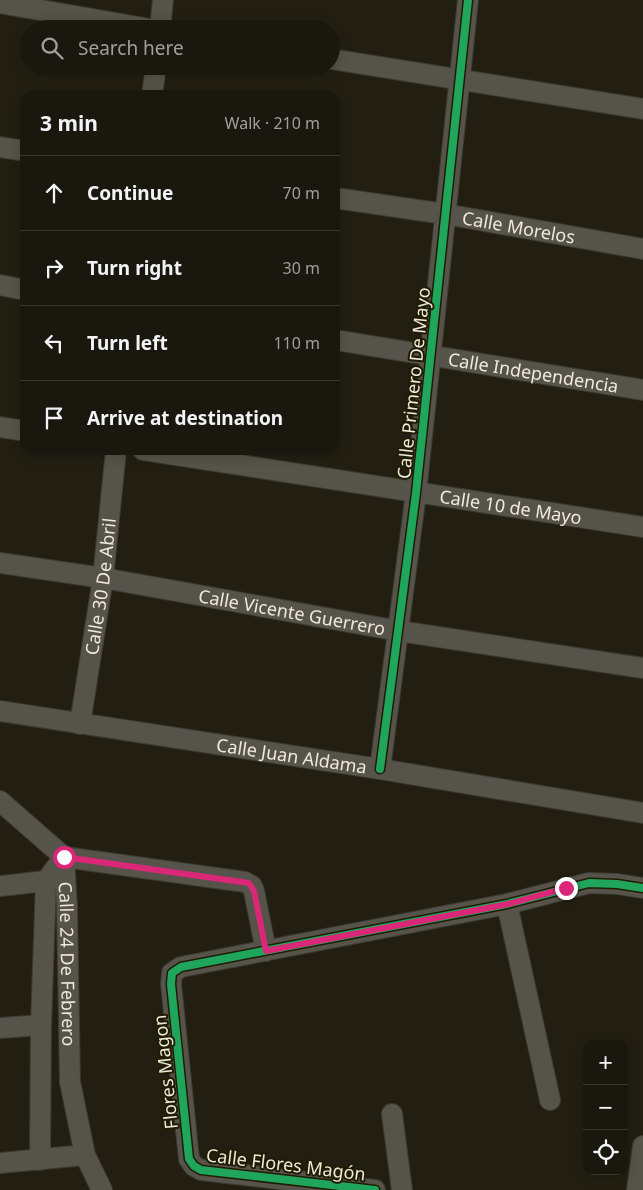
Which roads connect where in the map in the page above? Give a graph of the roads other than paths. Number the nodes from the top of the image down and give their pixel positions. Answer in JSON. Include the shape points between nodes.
{"nodes":[{"id":1,"x":163,"y":0,"type":"edge"},
{"id":2,"x":468,"y":0,"type":"edge"},
{"id":3,"x":0,"y":3,"type":"edge"},
{"id":4,"x":98,"y":20,"type":"edge"},
{"id":5,"x":161,"y":20,"type":"edge"},
{"id":6,"x":340,"y":60,"type":"edge"},
{"id":7,"x":155,"y":75,"type":"edge"},
{"id":8,"x":459,"y":80,"type":"junction"},
{"id":9,"x":153,"y":90,"type":"edge"},
{"id":10,"x":643,"y":109,"type":"edge"},
{"id":11,"x":0,"y":147,"type":"edge"},
{"id":12,"x":20,"y":150,"type":"edge"},
{"id":13,"x":340,"y":199,"type":"edge"},
{"id":14,"x":445,"y":214,"type":"junction"},
{"id":15,"x":643,"y":249,"type":"edge"},
{"id":16,"x":0,"y":285,"type":"edge"},
{"id":17,"x":20,"y":289,"type":"edge"},
{"id":18,"x":340,"y":341,"type":"edge"},
{"id":19,"x":432,"y":355,"type":"junction"},
{"id":20,"x":643,"y":390,"type":"edge"},
{"id":21,"x":0,"y":426,"type":"edge"},
{"id":22,"x":20,"y":430,"type":"edge"},
{"id":23,"x":115,"y":455,"type":"edge"},
{"id":24,"x":174,"y":455,"type":"edge"},
{"id":25,"x":416,"y":493,"type":"junction"},
{"id":26,"x":643,"y":527,"type":"edge"},
{"id":27,"x":0,"y":563,"type":"edge"},
{"id":28,"x":103,"y":578,"type":"junction"},
{"id":29,"x":400,"y":631,"type":"junction"},
{"id":30,"x":643,"y":668,"type":"edge"},
{"id":31,"x":0,"y":712,"type":"edge"},
{"id":32,"x":80,"y":724,"type":"junction"},
{"id":33,"x":380,"y":769,"type":"junction"},
{"id":34,"x":0,"y":801,"type":"edge"},
{"id":35,"x":643,"y":813,"type":"edge"},
{"id":36,"x":64,"y":857,"type":"junction"},
{"id":37,"x":46,"y":881,"type":"junction"},
{"id":38,"x":0,"y":886,"type":"edge"},
{"id":39,"x":643,"y":888,"type":"edge"},
{"id":40,"x":508,"y":904,"type":"junction"},
{"id":41,"x":266,"y":951,"type":"junction"},
{"id":42,"x":42,"y":1025,"type":"junction"},
{"id":43,"x":0,"y":1028,"type":"edge"},
{"id":44,"x":550,"y":1100,"type":"dead end"},
{"id":45,"x":392,"y":1114,"type":"dead end"},
{"id":46,"x":643,"y":1146,"type":"edge"},
{"id":47,"x":85,"y":1155,"type":"junction"},
{"id":48,"x":40,"y":1160,"type":"junction"},
{"id":49,"x":0,"y":1163,"type":"edge"},
{"id":50,"x":194,"y":1166,"type":"joint"},
{"id":51,"x":305,"y":1186,"type":"edge"},
{"id":52,"x":102,"y":1190,"type":"edge"},
{"id":53,"x":375,"y":1190,"type":"edge"},
{"id":54,"x":402,"y":1190,"type":"edge"},
{"id":55,"x":637,"y":1190,"type":"edge"}],
"edges":[{"from":1,"to":5,"type":"street"},
{"from":2,"to":8,"type":"street","name":"Calle Primero De Mayo"},
{"from":3,"to":4,"type":"street"},
{"from":6,"to":8,"type":"street"},
{"from":7,"to":9,"type":"street"},
{"from":8,"to":10,"type":"street"},
{"from":8,"to":14,"type":"street","name":"Calle Primero De Mayo"},
{"from":11,"to":12,"type":"street"},
{"from":13,"to":14,"type":"street","name":"Calle Morelos"},
{"from":14,"to":15,"type":"street","name":"Calle Morelos"},
{"from":14,"to":19,"type":"street","name":"Calle Primero De Mayo"},
{"from":16,"to":17,"type":"street"},
{"from":18,"to":19,"type":"street","name":"Calle Independencia"},
{"from":19,"to":20,"type":"street","name":"Calle Independencia"},
{"from":19,"to":25,"type":"street","name":"Calle Primero De Mayo"},
{"from":21,"to":22,"type":"street"},
{"from":23,"to":28,"type":"street","name":"Calle 30 De Abril"},
{"from":24,"to":25,"type":"street","name":"Calle 10 de Mayo"},
{"from":25,"to":26,"type":"street","name":"Calle 10 de Mayo"},
{"from":25,"to":29,"type":"street","name":"Calle Primero De Mayo"},
{"from":27,"to":28,"type":"street","name":"Calle Vicente Guerrero"},
{"from":28,"to":29,"type":"street","name":"Calle Vicente Guerrero"},
{"from":28,"to":32,"type":"street","name":"Calle 30 De Abril"},
{"from":29,"to":30,"type":"street","name":"Calle Vicente Guerrero"},
{"from":29,"to":33,"type":"street","name":"Calle Primero De Mayo"},
{"from":31,"to":32,"type":"street","name":"Calle Juan Aldama"},
{"from":32,"to":33,"type":"street","name":"Calle Juan Aldama"},
{"from":33,"to":35,"type":"street","name":"Calle Juan Aldama"},
{"from":34,"to":36,"type":"street","name":"Calle 24 De Febrero"},
{"from":36,"to":37,"type":"street"},
{"from":36,"to":41,"type":"street","via":[[249,883],[254,891]]},
{"from":36,"to":47,"type":"street","name":"Calle 24 De Febrero","via":[[70,1082]]},
{"from":37,"to":38,"type":"street"},
{"from":37,"to":42,"type":"street"},
{"from":39,"to":40,"type":"street","via":[[588,883]]},
{"from":40,"to":41,"type":"street"},
{"from":40,"to":44,"type":"street"},
{"from":41,"to":50,"type":"street","name":"Flores Magon","via":[[181,967],[170,979],[189,1159]]},
{"from":42,"to":43,"type":"street"},
{"from":42,"to":48,"type":"street"},
{"from":45,"to":54,"type":"street"},
{"from":46,"to":55,"type":"street"},
{"from":47,"to":48,"type":"street"},
{"from":47,"to":52,"type":"street","name":"Calle 24 De Febrero"},
{"from":48,"to":49,"type":"street"},
{"from":50,"to":51,"type":"street","name":"Calle Flores Magón","via":[[201,1170]]},
{"from":51,"to":53,"type":"street","name":"Calle Flores Magón"}]}
